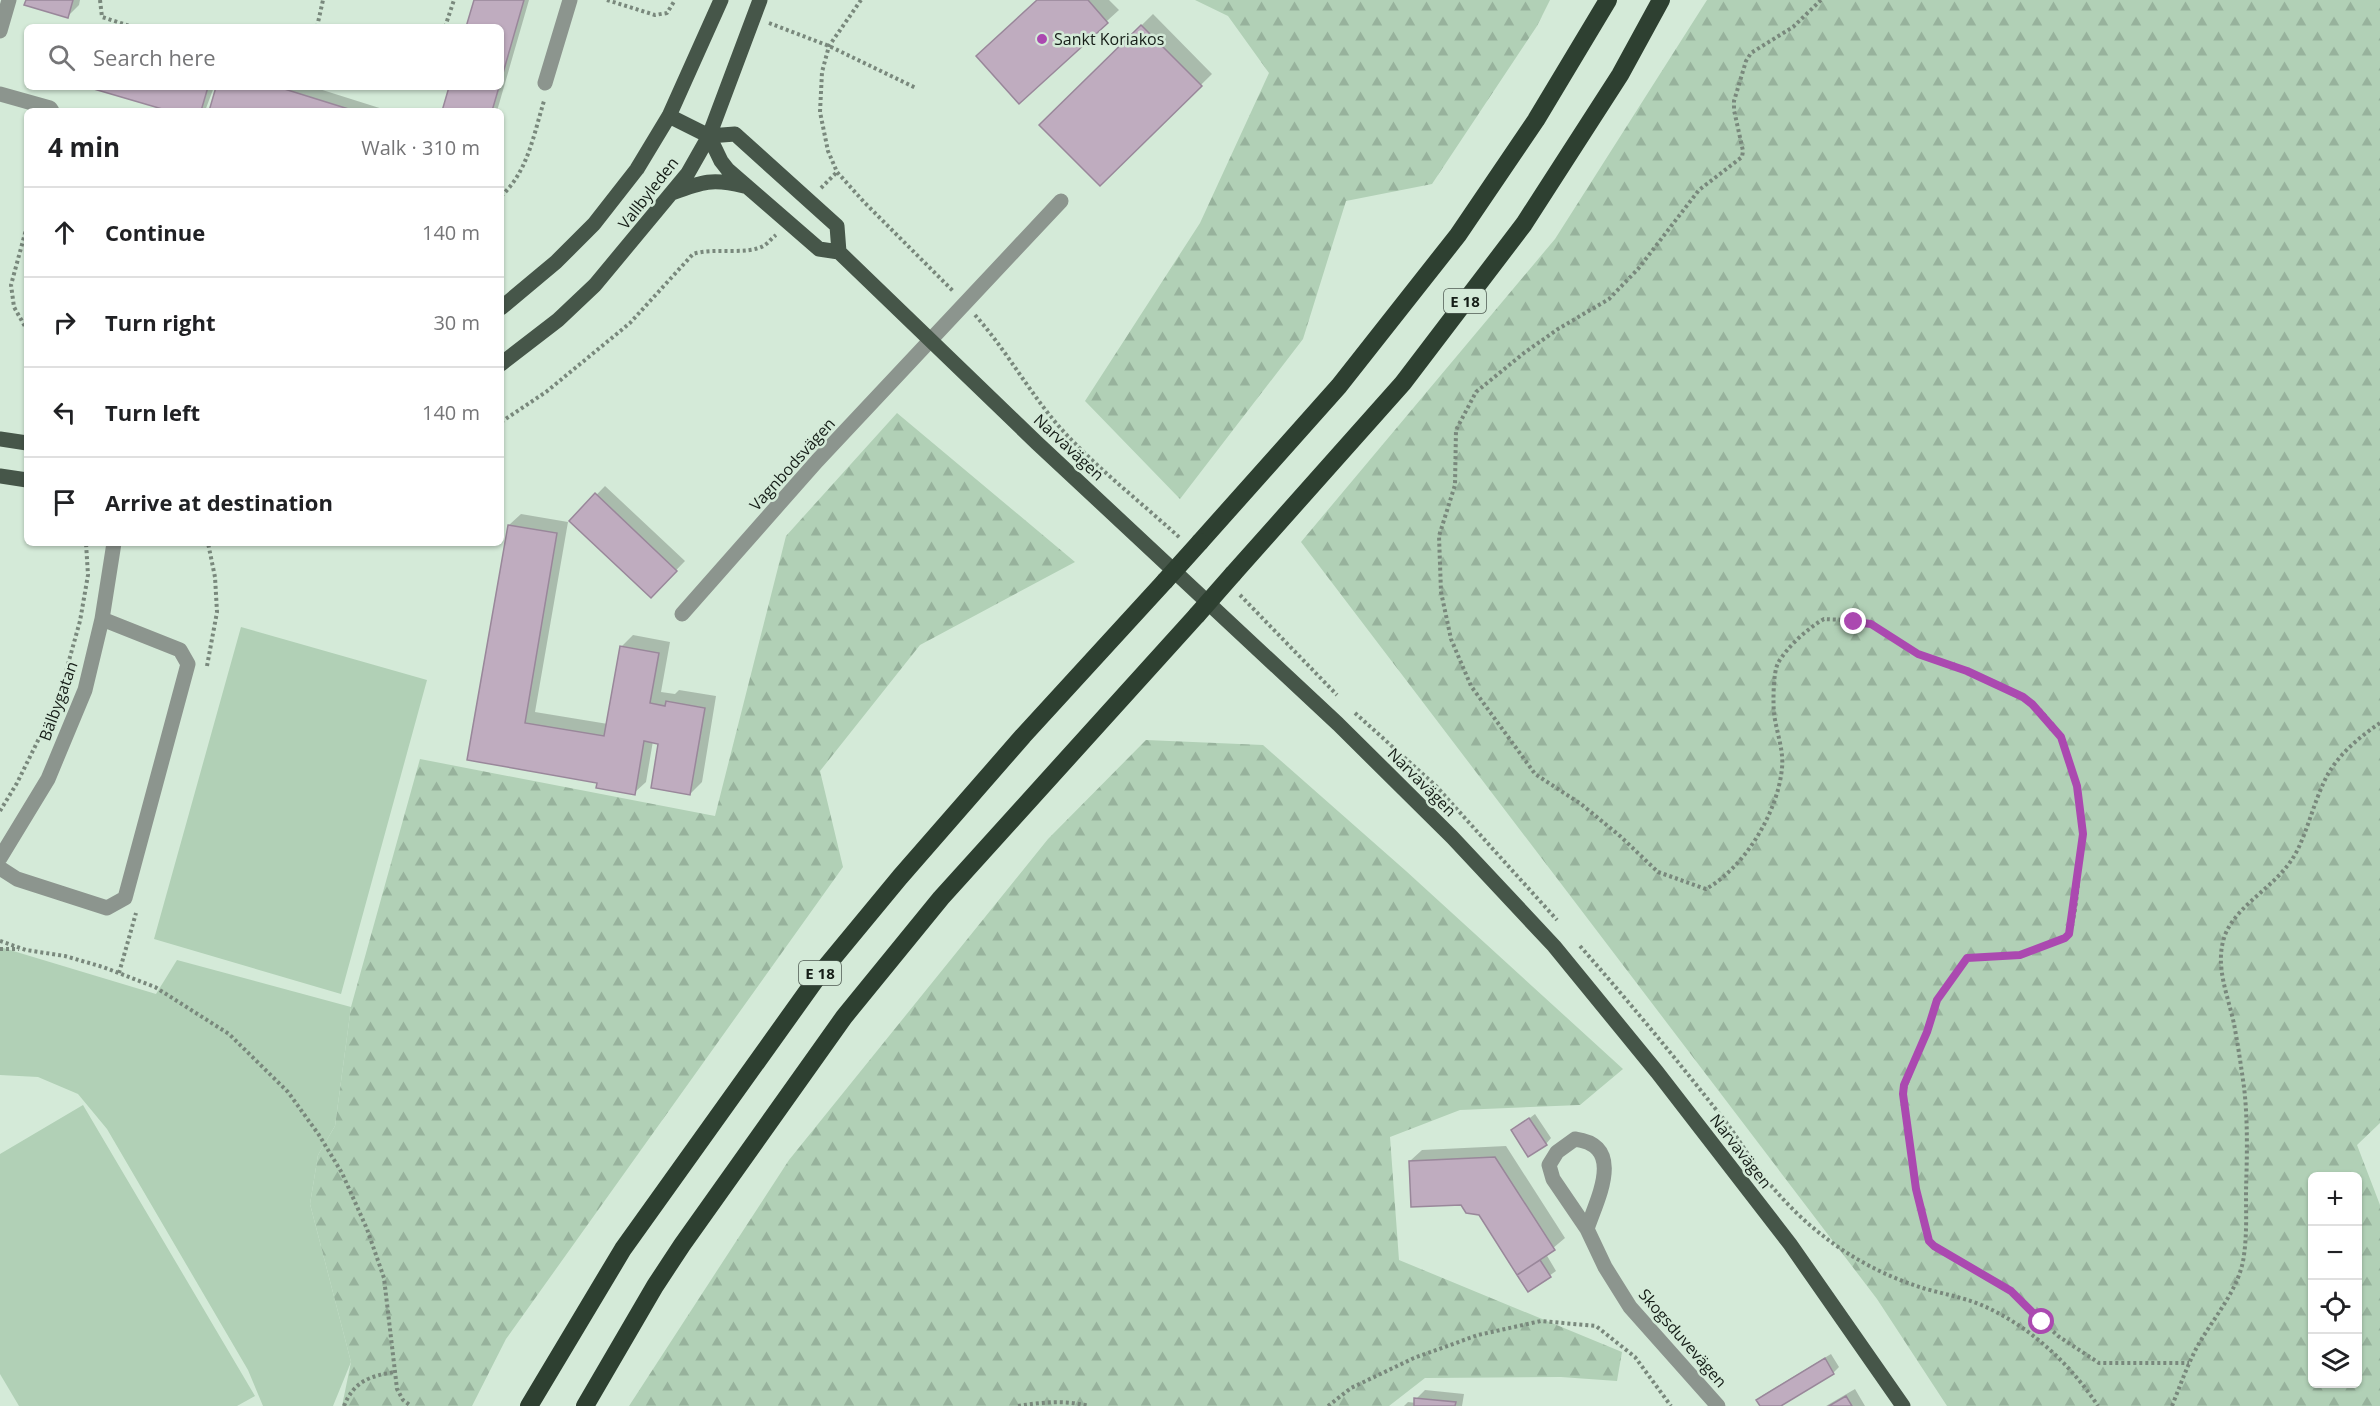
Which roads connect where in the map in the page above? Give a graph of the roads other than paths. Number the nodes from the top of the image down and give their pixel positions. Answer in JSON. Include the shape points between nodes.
{"nodes":[{"id":1,"x":9,"y":0,"type":"edge"},
{"id":2,"x":570,"y":0,"type":"edge"},
{"id":3,"x":721,"y":0,"type":"edge"},
{"id":4,"x":760,"y":0,"type":"edge"},
{"id":5,"x":1608,"y":0,"type":"edge"},
{"id":6,"x":1661,"y":0,"type":"edge"},
{"id":7,"x":0,"y":31,"type":"edge"},
{"id":8,"x":545,"y":83,"type":"road end"},
{"id":9,"x":0,"y":94,"type":"edge"},
{"id":10,"x":50,"y":108,"type":"edge"},
{"id":11,"x":669,"y":116,"type":"junction"},
{"id":12,"x":709,"y":136,"type":"junction"},
{"id":13,"x":746,"y":187,"type":"junction"},
{"id":14,"x":672,"y":193,"type":"junction"},
{"id":15,"x":1061,"y":201,"type":"dead end"},
{"id":16,"x":839,"y":252,"type":"junction"},
{"id":17,"x":504,"y":305,"type":"edge"},
{"id":18,"x":930,"y":340,"type":"junction"},
{"id":19,"x":504,"y":362,"type":"edge"},
{"id":20,"x":0,"y":439,"type":"edge"},
{"id":21,"x":24,"y":443,"type":"edge"},
{"id":22,"x":0,"y":476,"type":"edge"},
{"id":23,"x":24,"y":480,"type":"edge"},
{"id":24,"x":114,"y":546,"type":"edge"},
{"id":25,"x":682,"y":614,"type":"dead end"},
{"id":26,"x":102,"y":619,"type":"junction"},
{"id":27,"x":0,"y":858,"type":"edge"},
{"id":28,"x":0,"y":868,"type":"edge"},
{"id":29,"x":1587,"y":1229,"type":"junction"},
{"id":30,"x":530,"y":1406,"type":"edge"},
{"id":31,"x":585,"y":1406,"type":"edge"},
{"id":32,"x":1718,"y":1406,"type":"edge"},
{"id":33,"x":1903,"y":1406,"type":"edge"}],
"edges":[{"from":1,"to":7,"type":"street"},
{"from":2,"to":8,"type":"street"},
{"from":3,"to":11,"type":"main road","name":"Vallbyleden"},
{"from":4,"to":12,"type":"main road","name":"Vallbyleden"},
{"from":5,"to":30,"type":"highway","number":"E 18","bridge":true,"via":[[1536,120],[1458,235],[1340,386],[1023,736],[819,975],[623,1249]]},
{"from":6,"to":31,"type":"highway","number":"E 18","bridge":true,"via":[[1620,75],[1524,224],[1403,383],[941,898],[843,1017],[682,1245]]},
{"from":9,"to":10,"type":"street"},
{"from":11,"to":12,"type":"main road"},
{"from":11,"to":17,"type":"main road","name":"Vallbyleden","via":[[637,169],[594,224]]},
{"from":12,"to":13,"type":"main road","name":"Narvavägen","via":[[721,161]]},
{"from":12,"to":14,"type":"main road","name":"Vallbyleden"},
{"from":12,"to":16,"type":"main road","via":[[735,134],[810,200],[837,226]]},
{"from":13,"to":14,"type":"main road","via":[[712,181]]},
{"from":13,"to":16,"type":"main road","name":"Narvavägen","via":[[819,249]]},
{"from":14,"to":19,"type":"main road","name":"Vallbyleden","via":[[595,285]]},
{"from":15,"to":18,"type":"street","name":"Vagnbodsvägen"},
{"from":16,"to":18,"type":"main road","name":"Narvavägen"},
{"from":18,"to":25,"type":"street","name":"Vagnbodsvägen"},
{"from":18,"to":33,"type":"main road","name":"Narvavägen","via":[[1347,732],[1554,946],[1783,1235]]},
{"from":20,"to":21,"type":"main road"},
{"from":22,"to":23,"type":"main road"},
{"from":24,"to":26,"type":"street","name":"Bälbygatan"},
{"from":26,"to":27,"type":"street","name":"Bälbygatan","via":[[85,690],[48,779]]},
{"from":26,"to":28,"type":"street","via":[[180,650],[188,664],[125,898],[107,908],[17,879]]},
{"from":29,"to":29,"type":"street","name":"Skogsduvevägen","via":[[1605,1174],[1605,1159],[1587,1140],[1575,1139],[1557,1152],[1549,1165],[1553,1179]]},
{"from":29,"to":32,"type":"street","name":"Skogsduvevägen","via":[[1630,1307]]}]}
